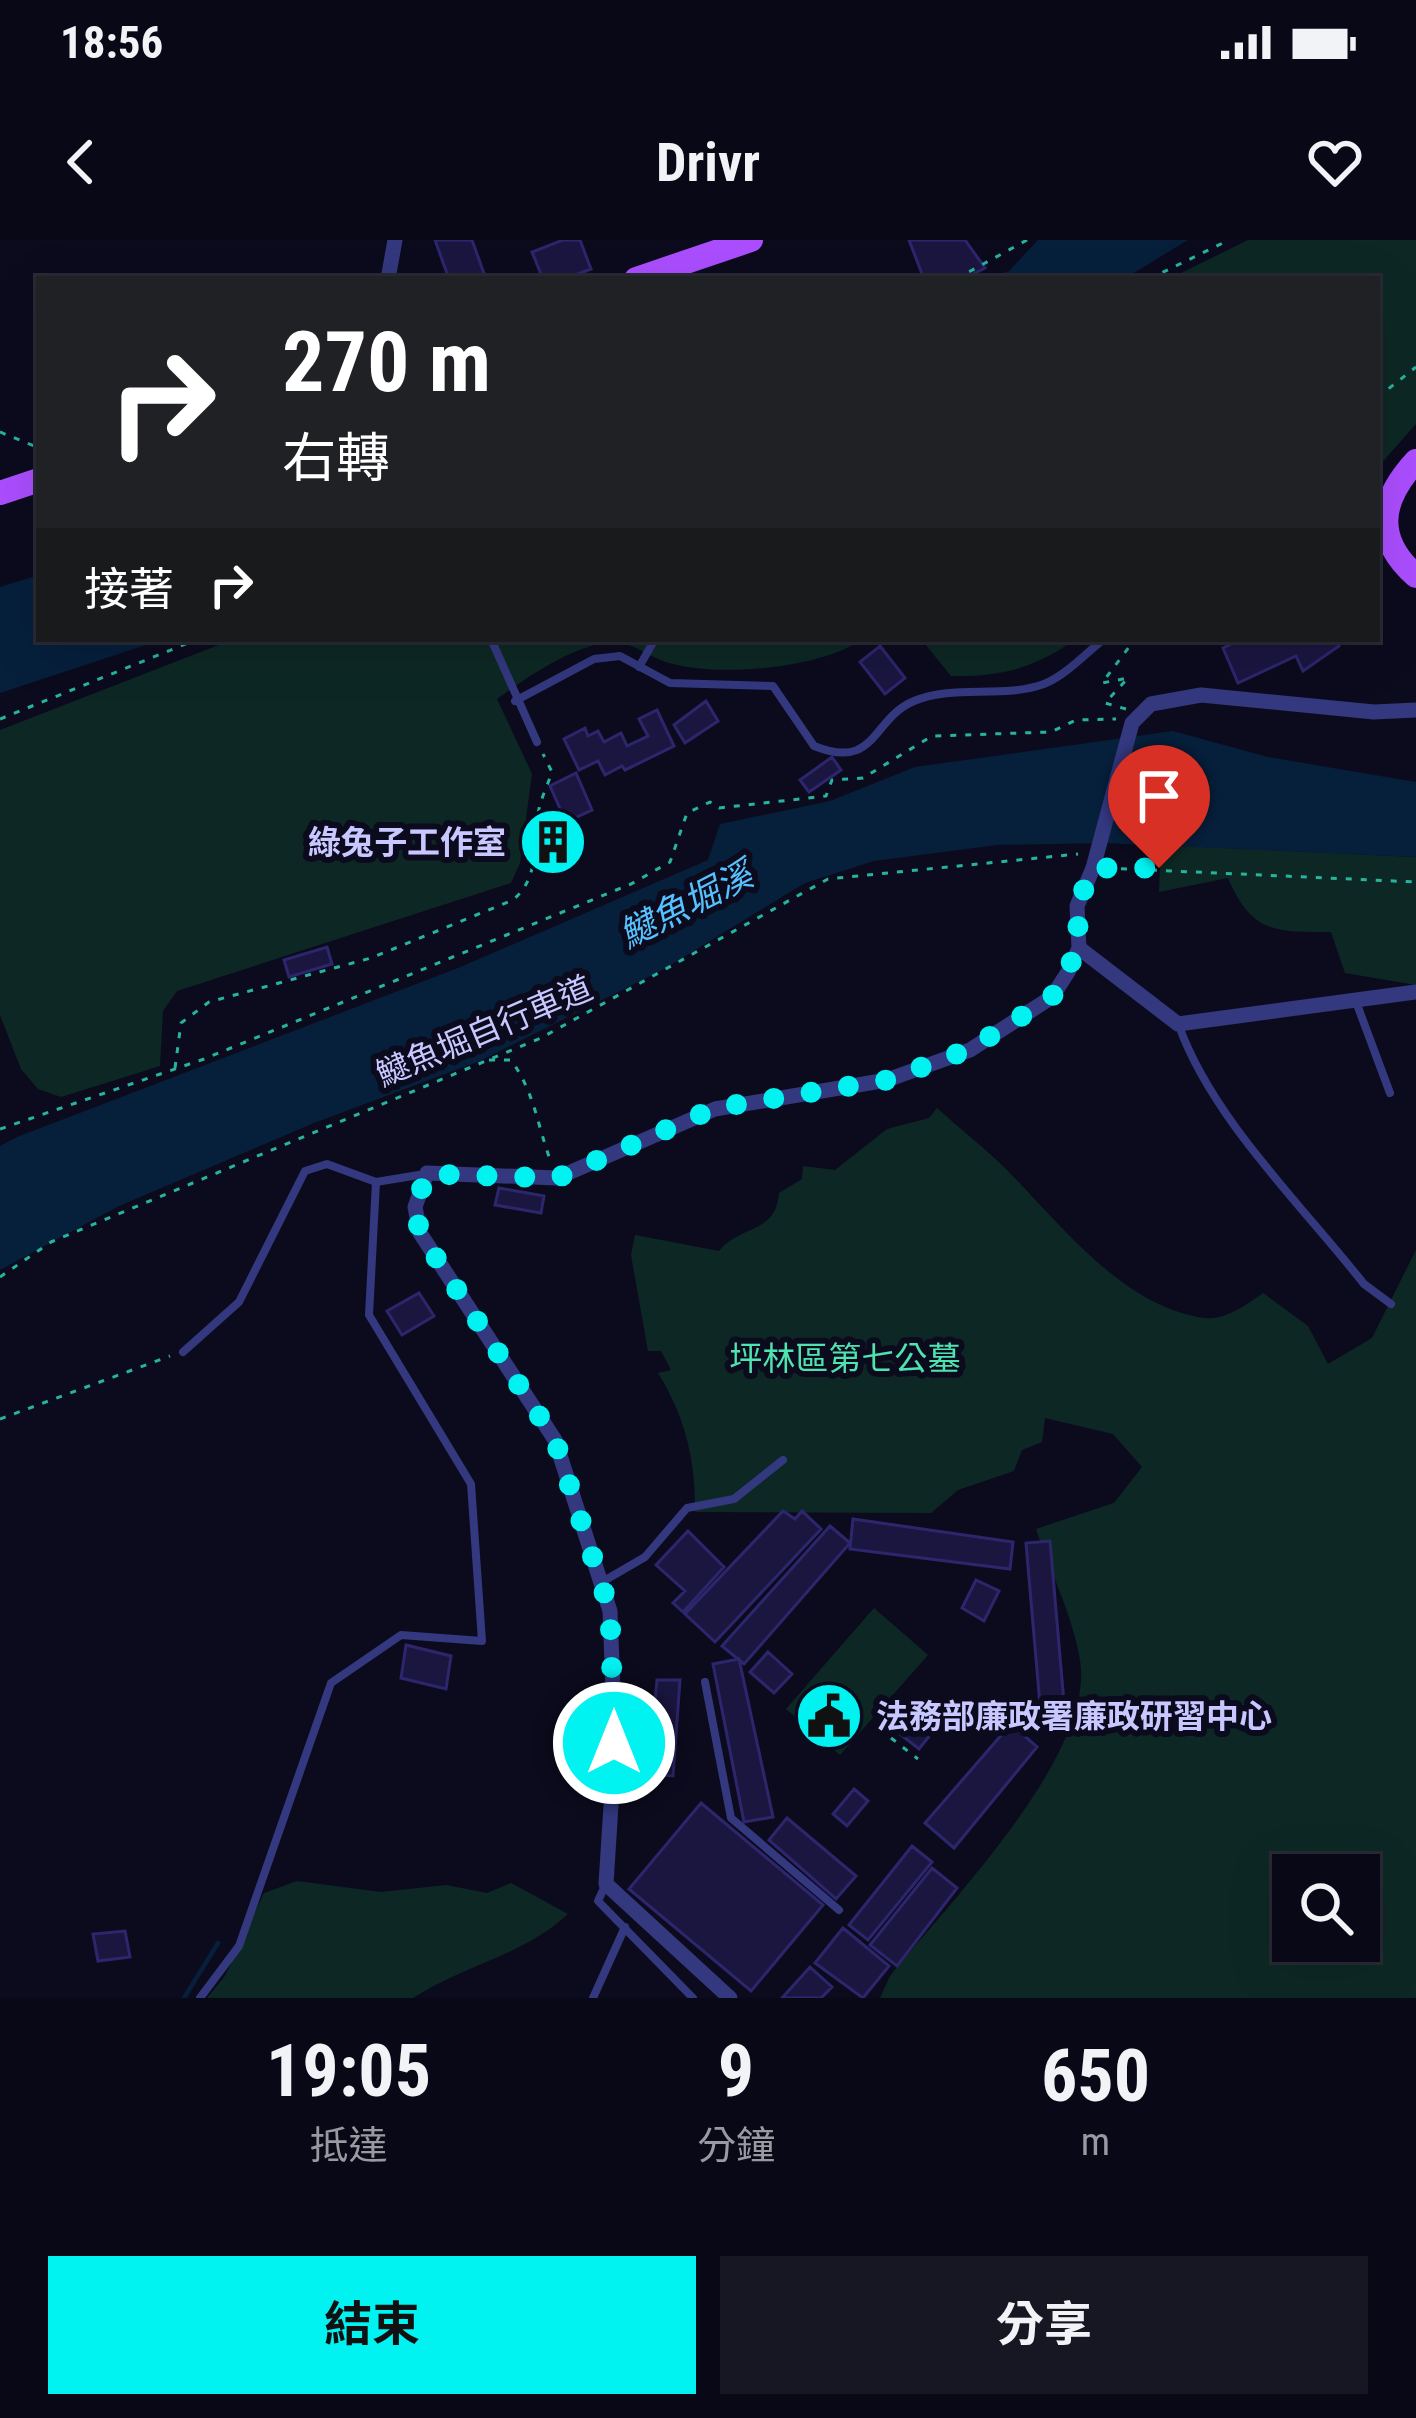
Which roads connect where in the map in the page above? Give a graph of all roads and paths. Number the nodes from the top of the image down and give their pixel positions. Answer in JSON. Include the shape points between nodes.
{"nodes":[{"id":1,"x":395,"y":240,"type":"edge"},
{"id":2,"x":751,"y":240,"type":"edge"},
{"id":3,"x":1027,"y":240,"type":"edge"},
{"id":4,"x":1229,"y":240,"type":"edge"},
{"id":5,"x":389,"y":276,"type":"edge"},
{"id":6,"x":645,"y":276,"type":"edge"},
{"id":7,"x":961,"y":276,"type":"edge"},
{"id":8,"x":1155,"y":276,"type":"edge"},
{"id":9,"x":1416,"y":367,"type":"edge"},
{"id":10,"x":1380,"y":396,"type":"edge"},
{"id":11,"x":0,"y":432,"type":"edge"},
{"id":12,"x":36,"y":447,"type":"edge"},
{"id":13,"x":1416,"y":461,"type":"edge"},
{"id":14,"x":36,"y":481,"type":"edge"},
{"id":15,"x":0,"y":493,"type":"edge"},
{"id":16,"x":1380,"y":524,"type":"edge"},
{"id":17,"x":1416,"y":576,"type":"edge"},
{"id":18,"x":191,"y":642,"type":"edge"},
{"id":19,"x":492,"y":642,"type":"edge"},
{"id":20,"x":653,"y":642,"type":"edge"},
{"id":21,"x":1100,"y":642,"type":"edge"},
{"id":22,"x":1134,"y":642,"type":"edge"},
{"id":23,"x":639,"y":668,"type":"junction"},
{"id":24,"x":515,"y":701,"type":"junction"},
{"id":25,"x":1416,"y":710,"type":"edge"},
{"id":26,"x":0,"y":719,"type":"edge"},
{"id":27,"x":1136,"y":719,"type":"junction"},
{"id":28,"x":536,"y":742,"type":"joint"},
{"id":29,"x":1093,"y":868,"type":"junction"},
{"id":30,"x":1416,"y":882,"type":"edge"},
{"id":31,"x":1079,"y":948,"type":"junction"},
{"id":32,"x":1416,"y":992,"type":"edge"},
{"id":33,"x":1355,"y":998,"type":"junction"},
{"id":34,"x":1178,"y":1024,"type":"junction"},
{"id":35,"x":487,"y":1060,"type":"junction"},
{"id":36,"x":175,"y":1071,"type":"junction"},
{"id":37,"x":1390,"y":1093,"type":"dead end"},
{"id":38,"x":0,"y":1129,"type":"edge"},
{"id":39,"x":427,"y":1174,"type":"junction"},
{"id":40,"x":557,"y":1178,"type":"junction"},
{"id":41,"x":376,"y":1182,"type":"junction"},
{"id":42,"x":0,"y":1276,"type":"edge"},
{"id":43,"x":1391,"y":1304,"type":"dead end"},
{"id":44,"x":183,"y":1352,"type":"joint"},
{"id":45,"x":0,"y":1418,"type":"edge"},
{"id":46,"x":783,"y":1460,"type":"dead end"},
{"id":47,"x":600,"y":1582,"type":"junction"},
{"id":48,"x":705,"y":1682,"type":"dead end"},
{"id":49,"x":917,"y":1707,"type":"dead end"},
{"id":50,"x":943,"y":1725,"type":"dead end"},
{"id":51,"x":891,"y":1738,"type":"dead end"},
{"id":52,"x":918,"y":1759,"type":"dead end"},
{"id":53,"x":606,"y":1884,"type":"junction"},
{"id":54,"x":839,"y":1910,"type":"dead end"},
{"id":55,"x":625,"y":1927,"type":"junction"},
{"id":56,"x":200,"y":1998,"type":"edge"},
{"id":57,"x":593,"y":1998,"type":"edge"},
{"id":58,"x":693,"y":1998,"type":"edge"},
{"id":59,"x":730,"y":1998,"type":"edge"}],
"edges":[{"from":1,"to":5,"type":"street"},
{"from":2,"to":6,"type":"main road"},
{"from":3,"to":7,"type":"path"},
{"from":4,"to":8,"type":"path"},
{"from":9,"to":10,"type":"path"},
{"from":11,"to":12,"type":"path"},
{"from":13,"to":16,"type":"main road"},
{"from":14,"to":15,"type":"main road"},
{"from":16,"to":17,"type":"main road"},
{"from":18,"to":26,"type":"path"},
{"from":19,"to":24,"type":"lane"},
{"from":20,"to":23,"type":"lane"},
{"from":21,"to":23,"type":"lane","via":[[1047,683],[908,703],[851,753],[814,746],[773,686],[670,683]]},
{"from":22,"to":27,"type":"path","via":[[1102,682],[1128,678],[1106,703]]},
{"from":23,"to":24,"type":"lane","via":[[620,656],[594,659]]},
{"from":24,"to":28,"type":"lane"},
{"from":25,"to":27,"type":"street","via":[[1201,695],[1151,704]]},
{"from":27,"to":29,"type":"street"},
{"from":27,"to":36,"type":"path","via":[[932,736],[863,778],[832,780],[826,796],[719,808],[710,802],[687,813],[670,862],[631,884]]},
{"from":28,"to":36,"type":"path","via":[[552,772],[528,887],[371,958],[209,1002],[181,1023]]},
{"from":29,"to":30,"type":"path","name":"𩻸魚堀自行車道"},
{"from":29,"to":31,"type":"street","via":[[1077,906]]},
{"from":29,"to":35,"type":"path","name":"𩻸魚堀自行車道","via":[[1075,851],[828,879],[623,997]]},
{"from":31,"to":34,"type":"street"},
{"from":31,"to":40,"type":"street","via":[[1052,997],[950,1058],[887,1080],[715,1108]]},
{"from":32,"to":33,"type":"street"},
{"from":33,"to":34,"type":"street"},
{"from":33,"to":37,"type":"lane"},
{"from":34,"to":43,"type":"lane","via":[[1218,1103],[1364,1284]]},
{"from":35,"to":40,"type":"path","via":[[511,1060],[526,1080]]},
{"from":35,"to":42,"type":"path","name":"𩻸魚堀自行車道","via":[[51,1242]]},
{"from":36,"to":38,"type":"path"},
{"from":39,"to":40,"type":"street"},
{"from":39,"to":41,"type":"lane"},
{"from":39,"to":47,"type":"street","via":[[415,1207],[420,1233],[555,1440]]},
{"from":41,"to":44,"type":"lane","via":[[327,1164],[305,1171],[239,1302]]},
{"from":41,"to":56,"type":"lane","via":[[369,1315],[471,1484],[482,1641],[401,1635],[331,1683],[239,1946]]},
{"from":44,"to":45,"type":"path"},
{"from":46,"to":47,"type":"lane","via":[[734,1499],[687,1508],[645,1557]]},
{"from":47,"to":53,"type":"street","via":[[614,1664]]},
{"from":48,"to":54,"type":"lane","via":[[731,1818]]},
{"from":49,"to":50,"type":"path"},
{"from":51,"to":52,"type":"path"},
{"from":53,"to":55,"type":"lane","via":[[598,1901]]},
{"from":53,"to":59,"type":"street"},
{"from":55,"to":57,"type":"lane"},
{"from":55,"to":58,"type":"lane"}]}
